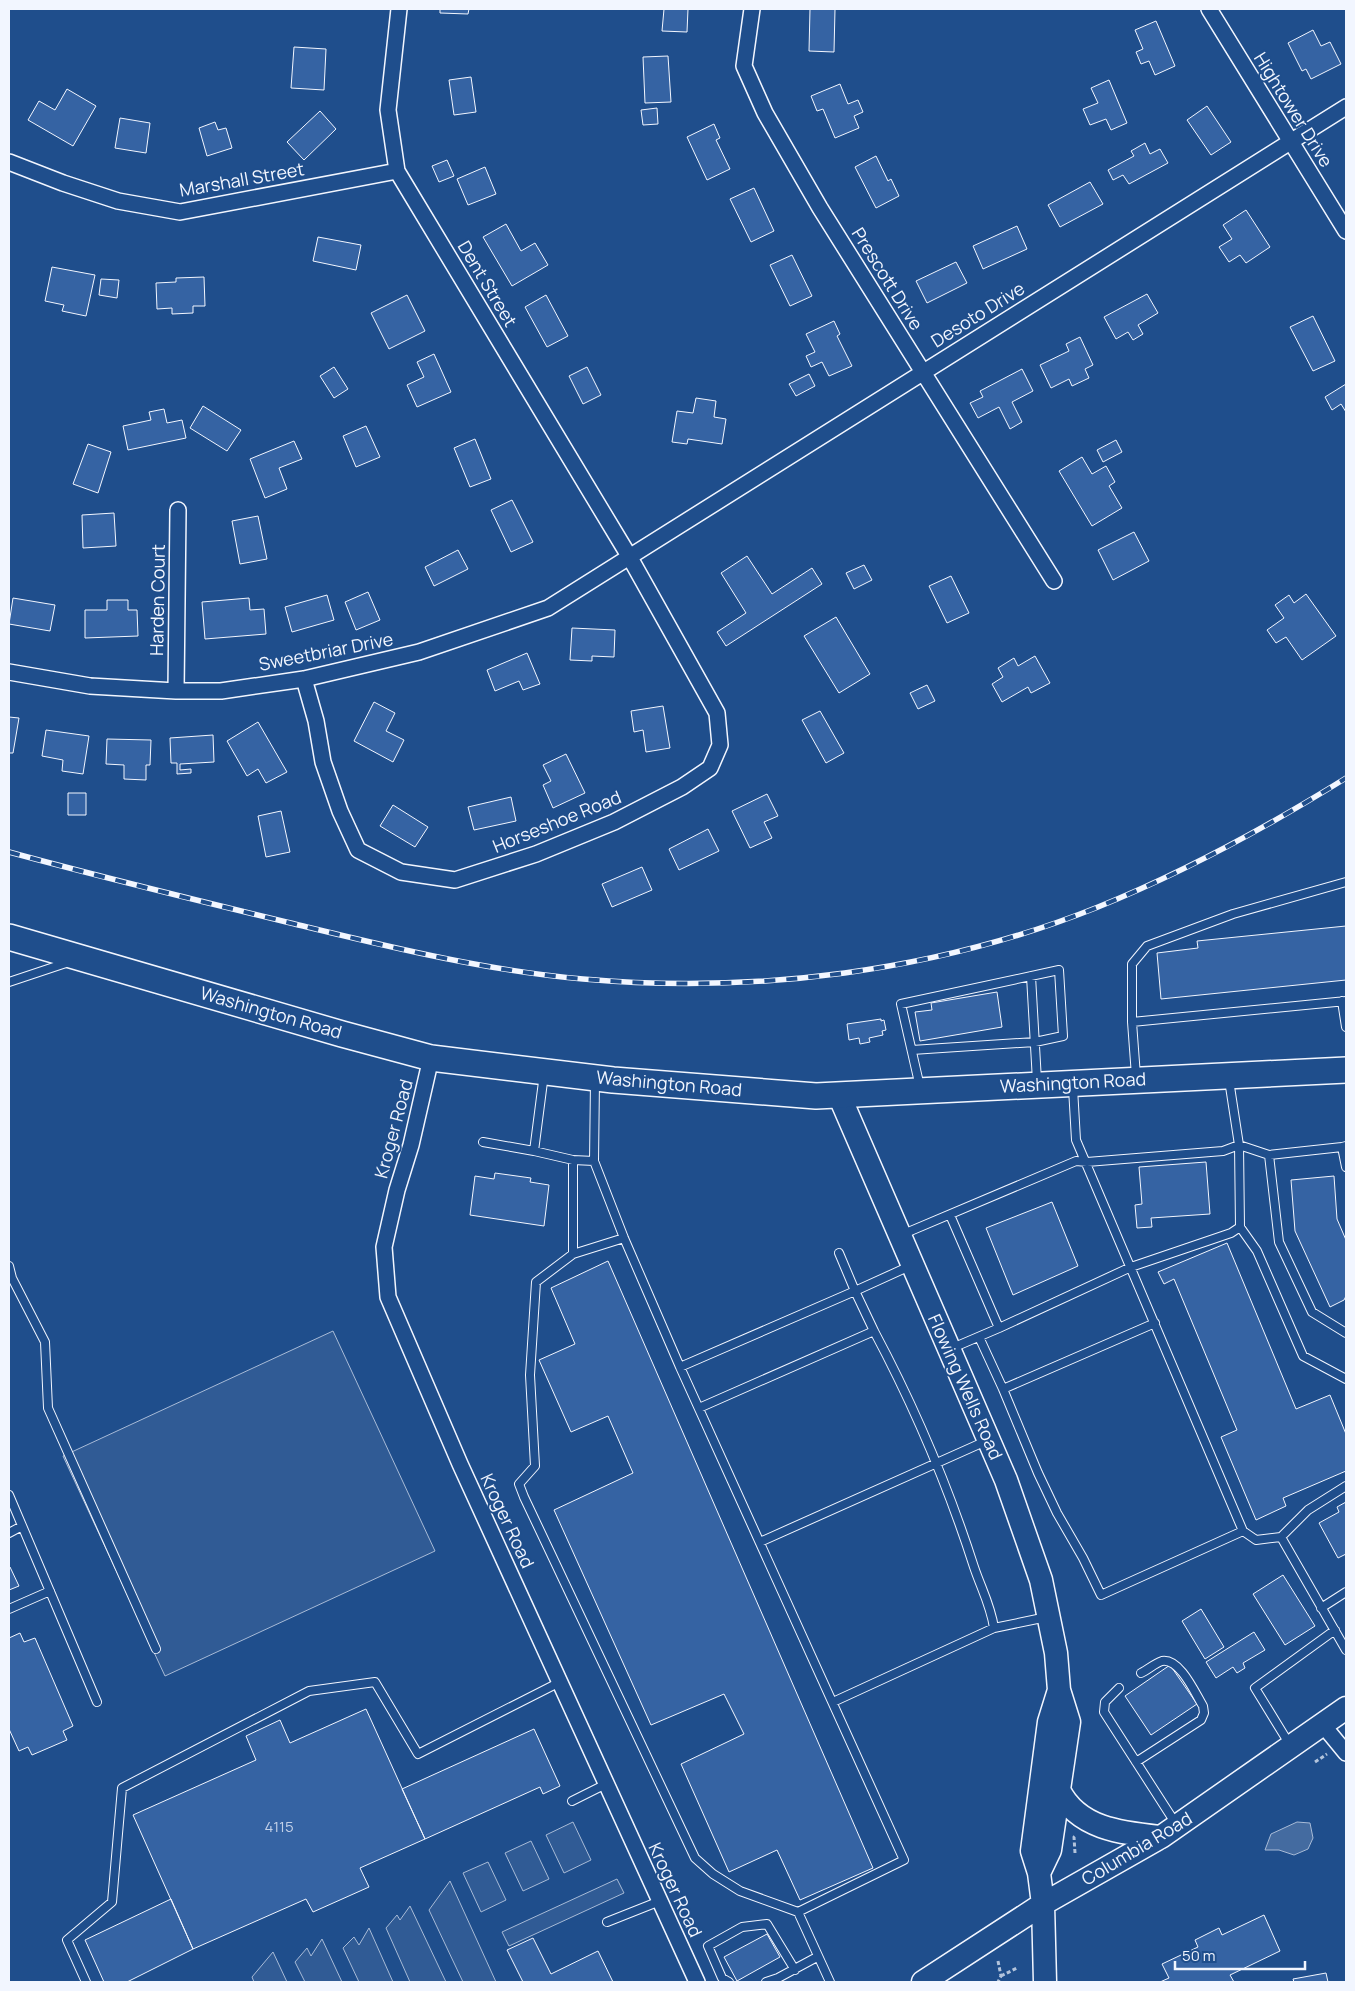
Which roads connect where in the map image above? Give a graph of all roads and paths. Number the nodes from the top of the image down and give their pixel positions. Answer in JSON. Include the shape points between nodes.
{"nodes":[{"id":1,"x":399,"y":9,"type":"edge"},
{"id":2,"x":752,"y":9,"type":"edge"},
{"id":3,"x":1209,"y":9,"type":"edge"},
{"id":4,"x":1346,"y":107,"type":"edge"},
{"id":5,"x":1291,"y":142,"type":"junction"},
{"id":6,"x":9,"y":162,"type":"edge"},
{"id":7,"x":397,"y":171,"type":"junction"},
{"id":8,"x":1346,"y":231,"type":"edge"},
{"id":9,"x":923,"y":372,"type":"junction"},
{"id":10,"x":178,"y":510,"type":"dead end"},
{"id":11,"x":629,"y":556,"type":"junction"},
{"id":12,"x":1054,"y":581,"type":"dead end"},
{"id":13,"x":9,"y":672,"type":"edge"},
{"id":14,"x":304,"y":679,"type":"junction"},
{"id":15,"x":176,"y":691,"type":"junction"},
{"id":16,"x":1346,"y":882,"type":"edge"},
{"id":17,"x":9,"y":937,"type":"edge"},
{"id":18,"x":82,"y":958,"type":"junction"},
{"id":19,"x":1031,"y":976,"type":"junction"},
{"id":20,"x":9,"y":982,"type":"edge"},
{"id":21,"x":1344,"y":1001,"type":"edge"},
{"id":22,"x":1132,"y":1022,"type":"junction"},
{"id":23,"x":1346,"y":1027,"type":"edge"},
{"id":24,"x":1034,"y":1042,"type":"junction"},
{"id":25,"x":912,"y":1050,"type":"junction"},
{"id":26,"x":431,"y":1058,"type":"junction"},
{"id":27,"x":1346,"y":1070,"type":"edge"},
{"id":28,"x":544,"y":1072,"type":"junction"},
{"id":29,"x":1228,"y":1076,"type":"junction"},
{"id":30,"x":596,"y":1078,"type":"junction"},
{"id":31,"x":1136,"y":1080,"type":"junction"},
{"id":32,"x":1073,"y":1083,"type":"junction"},
{"id":33,"x":1038,"y":1085,"type":"junction"},
{"id":34,"x":921,"y":1091,"type":"junction"},
{"id":35,"x":839,"y":1095,"type":"junction"},
{"id":36,"x":483,"y":1142,"type":"dead end"},
{"id":37,"x":1239,"y":1145,"type":"junction"},
{"id":38,"x":1344,"y":1146,"type":"edge"},
{"id":39,"x":534,"y":1151,"type":"junction"},
{"id":40,"x":1269,"y":1155,"type":"junction"},
{"id":41,"x":573,"y":1160,"type":"junction"},
{"id":42,"x":594,"y":1161,"type":"junction"},
{"id":43,"x":1086,"y":1162,"type":"junction"},
{"id":44,"x":1346,"y":1167,"type":"edge"},
{"id":45,"x":950,"y":1215,"type":"junction"},
{"id":46,"x":1240,"y":1227,"type":"junction"},
{"id":47,"x":899,"y":1236,"type":"junction"},
{"id":48,"x":624,"y":1238,"type":"junction"},
{"id":49,"x":839,"y":1253,"type":"dead end"},
{"id":50,"x":573,"y":1254,"type":"junction"},
{"id":51,"x":912,"y":1265,"type":"junction"},
{"id":52,"x":9,"y":1266,"type":"edge"},
{"id":53,"x":1132,"y":1267,"type":"junction"},
{"id":54,"x":855,"y":1291,"type":"junction"},
{"id":55,"x":1155,"y":1323,"type":"junction"},
{"id":56,"x":999,"y":1328,"type":"junction"},
{"id":57,"x":874,"y":1331,"type":"junction"},
{"id":58,"x":1346,"y":1333,"type":"edge"},
{"id":59,"x":979,"y":1337,"type":"junction"},
{"id":60,"x":948,"y":1350,"type":"junction"},
{"id":61,"x":680,"y":1367,"type":"junction"},
{"id":62,"x":1346,"y":1379,"type":"edge"},
{"id":63,"x":1003,"y":1389,"type":"junction"},
{"id":64,"x":699,"y":1408,"type":"junction"},
{"id":65,"x":988,"y":1440,"type":"junction"},
{"id":66,"x":935,"y":1462,"type":"junction"},
{"id":67,"x":1346,"y":1486,"type":"edge"},
{"id":68,"x":9,"y":1495,"type":"edge"},
{"id":69,"x":22,"y":1526,"type":"junction"},
{"id":70,"x":1243,"y":1531,"type":"junction"},
{"id":71,"x":9,"y":1533,"type":"edge"},
{"id":72,"x":1280,"y":1538,"type":"junction"},
{"id":73,"x":760,"y":1542,"type":"junction"},
{"id":74,"x":50,"y":1591,"type":"junction"},
{"id":75,"x":1346,"y":1592,"type":"edge"},
{"id":76,"x":1322,"y":1608,"type":"junction"},
{"id":77,"x":9,"y":1609,"type":"edge"},
{"id":78,"x":1048,"y":1616,"type":"junction"},
{"id":79,"x":994,"y":1628,"type":"junction"},
{"id":80,"x":1335,"y":1630,"type":"junction"},
{"id":81,"x":156,"y":1650,"type":"dead end"},
{"id":82,"x":1346,"y":1650,"type":"edge"},
{"id":83,"x":1141,"y":1673,"type":"dead end"},
{"id":84,"x":560,"y":1682,"type":"junction"},
{"id":85,"x":1119,"y":1688,"type":"dead end"},
{"id":86,"x":1059,"y":1690,"type":"junction"},
{"id":87,"x":97,"y":1702,"type":"dead end"},
{"id":88,"x":834,"y":1702,"type":"junction"},
{"id":89,"x":1346,"y":1708,"type":"edge"},
{"id":90,"x":1323,"y":1725,"type":"junction"},
{"id":91,"x":1292,"y":1747,"type":"junction"},
{"id":92,"x":1346,"y":1752,"type":"edge"},
{"id":93,"x":1136,"y":1762,"type":"junction"},
{"id":94,"x":606,"y":1784,"type":"junction"},
{"id":95,"x":1059,"y":1790,"type":"junction"},
{"id":96,"x":572,"y":1801,"type":"dead end"},
{"id":97,"x":1169,"y":1831,"type":"junction"},
{"id":98,"x":1078,"y":1832,"type":"dead end"},
{"id":99,"x":1075,"y":1853,"type":"dead end"},
{"id":100,"x":1039,"y":1873,"type":"junction"},
{"id":101,"x":660,"y":1901,"type":"junction"},
{"id":102,"x":1043,"y":1904,"type":"junction"},
{"id":103,"x":798,"y":1912,"type":"junction"},
{"id":104,"x":608,"y":1922,"type":"dead end"},
{"id":105,"x":817,"y":1957,"type":"junction"},
{"id":106,"x":998,"y":1961,"type":"dead end"},
{"id":107,"x":1017,"y":1968,"type":"dead end"},
{"id":108,"x":795,"y":1970,"type":"junction"},
{"id":109,"x":1001,"y":1976,"type":"junction"},
{"id":110,"x":86,"y":1982,"type":"edge"},
{"id":111,"x":697,"y":1982,"type":"edge"},
{"id":112,"x":729,"y":1982,"type":"edge"},
{"id":113,"x":766,"y":1982,"type":"edge"},
{"id":114,"x":830,"y":1982,"type":"edge"},
{"id":115,"x":923,"y":1982,"type":"edge"},
{"id":116,"x":998,"y":1982,"type":"edge"},
{"id":117,"x":1045,"y":1982,"type":"edge"}],
"edges":[{"from":1,"to":7,"type":"street","name":"Dent Street","via":[[388,110]]},
{"from":2,"to":9,"type":"street","name":"Prescott Drive","via":[[744,66],[765,113],[820,208]]},
{"from":3,"to":5,"type":"street","name":"Hightower Drive"},
{"from":4,"to":5,"type":"street","name":"Desoto Drive"},
{"from":5,"to":8,"type":"street","name":"Hightower Drive"},
{"from":5,"to":9,"type":"street","name":"Desoto Drive"},
{"from":6,"to":7,"type":"street","name":"Marshall Street","via":[[118,201],[180,212]]},
{"from":7,"to":11,"type":"street","name":"Dent Street"},
{"from":9,"to":11,"type":"street","name":"Desoto Drive"},
{"from":9,"to":12,"type":"street","name":"Prescott Drive"},
{"from":10,"to":15,"type":"street","name":"Harden Court"},
{"from":11,"to":14,"type":"street","name":"Sweetbriar Drive","via":[[548,608],[419,652]]},
{"from":11,"to":14,"type":"street","name":"Horseshoe Road","via":[[717,713],[720,745],[710,768],[682,787],[614,822],[536,854],[455,880],[401,872],[358,850],[323,762],[316,720]]},
{"from":13,"to":15,"type":"street","name":"Sweetbriar Drive","via":[[90,686]]},
{"from":14,"to":15,"type":"street","name":"Sweetbriar Drive","via":[[221,691]]},
{"from":16,"to":22,"type":"lane","via":[[1233,914],[1147,946],[1132,964]]},
{"from":17,"to":18,"type":"main road","name":"Washington Road"},
{"from":18,"to":20,"type":"lane"},
{"from":18,"to":26,"type":"main road","name":"Washington Road"},
{"from":19,"to":24,"type":"lane"},
{"from":19,"to":24,"type":"lane","via":[[1059,970],[1062,1036]]},
{"from":19,"to":25,"type":"lane","via":[[901,1004]]},
{"from":21,"to":22,"type":"lane"},
{"from":21,"to":23,"type":"lane"},
{"from":22,"to":31,"type":"lane"},
{"from":24,"to":25,"type":"lane"},
{"from":24,"to":33,"type":"lane"},
{"from":25,"to":34,"type":"lane"},
{"from":26,"to":28,"type":"main road","name":"Washington Road"},
{"from":26,"to":84,"type":"street","name":"Kroger Road","via":[[384,1248],[388,1297]]},
{"from":27,"to":29,"type":"main road","name":"Washington Road"},
{"from":28,"to":30,"type":"main road","name":"Washington Road"},
{"from":28,"to":39,"type":"lane"},
{"from":29,"to":31,"type":"main road","name":"Washington Road"},
{"from":29,"to":37,"type":"lane"},
{"from":30,"to":35,"type":"main road","name":"Washington Road","via":[[781,1094]]},
{"from":30,"to":42,"type":"lane"},
{"from":31,"to":32,"type":"main road","name":"Washington Road"},
{"from":32,"to":33,"type":"main road","name":"Washington Road"},
{"from":32,"to":43,"type":"lane","via":[[1076,1140]]},
{"from":33,"to":34,"type":"main road","name":"Washington Road"},
{"from":34,"to":35,"type":"main road","name":"Washington Road"},
{"from":35,"to":47,"type":"main road","name":"Flowing Wells Road"},
{"from":36,"to":39,"type":"lane"},
{"from":37,"to":40,"type":"lane"},
{"from":37,"to":43,"type":"lane","via":[[1223,1151]]},
{"from":37,"to":46,"type":"lane"},
{"from":38,"to":40,"type":"lane"},
{"from":38,"to":44,"type":"lane"},
{"from":39,"to":41,"type":"lane"},
{"from":40,"to":58,"type":"lane","via":[[1279,1242],[1312,1312]]},
{"from":41,"to":42,"type":"lane"},
{"from":41,"to":50,"type":"lane"},
{"from":42,"to":48,"type":"lane"},
{"from":43,"to":45,"type":"lane","via":[[1076,1161]]},
{"from":43,"to":53,"type":"lane"},
{"from":45,"to":47,"type":"lane"},
{"from":45,"to":56,"type":"lane"},
{"from":46,"to":53,"type":"lane","via":[[1231,1233]]},
{"from":46,"to":62,"type":"lane","via":[[1257,1251],[1303,1356]]},
{"from":47,"to":51,"type":"main road","name":"Flowing Wells Road"},
{"from":48,"to":50,"type":"lane"},
{"from":48,"to":61,"type":"lane"},
{"from":49,"to":54,"type":"lane"},
{"from":50,"to":103,"type":"lane","via":[[536,1282],[530,1375],[535,1466],[519,1484],[521,1491],[695,1858],[740,1891]]},
{"from":51,"to":54,"type":"lane"},
{"from":51,"to":60,"type":"main road","name":"Flowing Wells Road"},
{"from":52,"to":81,"type":"lane","via":[[45,1342],[48,1408]]},
{"from":53,"to":55,"type":"lane"},
{"from":53,"to":56,"type":"lane"},
{"from":54,"to":57,"type":"lane"},
{"from":54,"to":61,"type":"lane"},
{"from":55,"to":63,"type":"lane"},
{"from":55,"to":70,"type":"lane"},
{"from":56,"to":59,"type":"lane"},
{"from":57,"to":64,"type":"lane"},
{"from":57,"to":66,"type":"lane","via":[[901,1381]]},
{"from":59,"to":60,"type":"lane"},
{"from":59,"to":63,"type":"lane"},
{"from":60,"to":65,"type":"main road","name":"Flowing Wells Road"},
{"from":61,"to":64,"type":"lane"},
{"from":63,"to":70,"type":"lane","via":[[1057,1513],[1101,1595]]},
{"from":64,"to":73,"type":"lane"},
{"from":65,"to":66,"type":"lane"},
{"from":65,"to":78,"type":"main road","name":"Flowing Wells Road","via":[[1006,1480],[1041,1580]]},
{"from":66,"to":73,"type":"lane"},
{"from":66,"to":79,"type":"lane","via":[[992,1611]]},
{"from":67,"to":72,"type":"lane","via":[[1308,1510]]},
{"from":68,"to":69,"type":"lane"},
{"from":69,"to":71,"type":"lane"},
{"from":69,"to":74,"type":"lane"},
{"from":70,"to":72,"type":"lane","via":[[1256,1540]]},
{"from":72,"to":76,"type":"lane"},
{"from":73,"to":88,"type":"lane"},
{"from":74,"to":77,"type":"lane"},
{"from":74,"to":87,"type":"lane"},
{"from":75,"to":76,"type":"lane"},
{"from":76,"to":80,"type":"lane"},
{"from":78,"to":79,"type":"lane"},
{"from":78,"to":86,"type":"main road","name":"Flowing Wells Road"},
{"from":79,"to":88,"type":"lane"},
{"from":80,"to":82,"type":"lane"},
{"from":80,"to":91,"type":"lane","via":[[1255,1688]]},
{"from":83,"to":93,"type":"lane","via":[[1161,1662],[1170,1661],[1178,1665],[1204,1713],[1201,1720]]},
{"from":84,"to":94,"type":"street","name":"Kroger Road"},
{"from":84,"to":110,"type":"lane","via":[[418,1754],[375,1682],[310,1692],[122,1788],[112,1902],[67,1940]]},
{"from":85,"to":93,"type":"lane","via":[[1105,1702],[1104,1712]]},
{"from":86,"to":95,"type":"main road","name":"Flowing Wells Road","via":[[1069,1722]]},
{"from":86,"to":100,"type":"main road","name":"Flowing Wells Road","via":[[1049,1722],[1032,1851]]},
{"from":88,"to":103,"type":"lane","via":[[904,1860]]},
{"from":89,"to":90,"type":"main road","name":"Columbia Road"},
{"from":90,"to":91,"type":"main road","name":"Columbia Road"},
{"from":90,"to":92,"type":"street"},
{"from":91,"to":97,"type":"main road","name":"Columbia Road"},
{"from":93,"to":97,"type":"lane"},
{"from":94,"to":96,"type":"lane"},
{"from":94,"to":101,"type":"street","name":"Kroger Road"},
{"from":95,"to":97,"type":"main road","via":[[1065,1802],[1082,1818],[1103,1827],[1128,1834]]},
{"from":95,"to":100,"type":"main road","name":"Flowing Wells Road","via":[[1050,1850]]},
{"from":97,"to":102,"type":"main road","name":"Columbia Road"},
{"from":98,"to":99,"type":"path","via":[[1074,1837]]},
{"from":100,"to":102,"type":"main road","name":"Flowing Wells Road"},
{"from":101,"to":104,"type":"lane"},
{"from":101,"to":111,"type":"street","name":"Kroger Road"},
{"from":102,"to":115,"type":"main road","name":"Columbia Road"},
{"from":102,"to":117,"type":"main road","name":"Flowing Wells Road"},
{"from":103,"to":105,"type":"lane"},
{"from":105,"to":108,"type":"lane"},
{"from":105,"to":114,"type":"lane"},
{"from":106,"to":109,"type":"path"},
{"from":107,"to":109,"type":"path"},
{"from":108,"to":112,"type":"lane","via":[[767,1924],[742,1927],[708,1946],[722,1978]]},
{"from":108,"to":113,"type":"lane"},
{"from":109,"to":116,"type":"path"}]}
